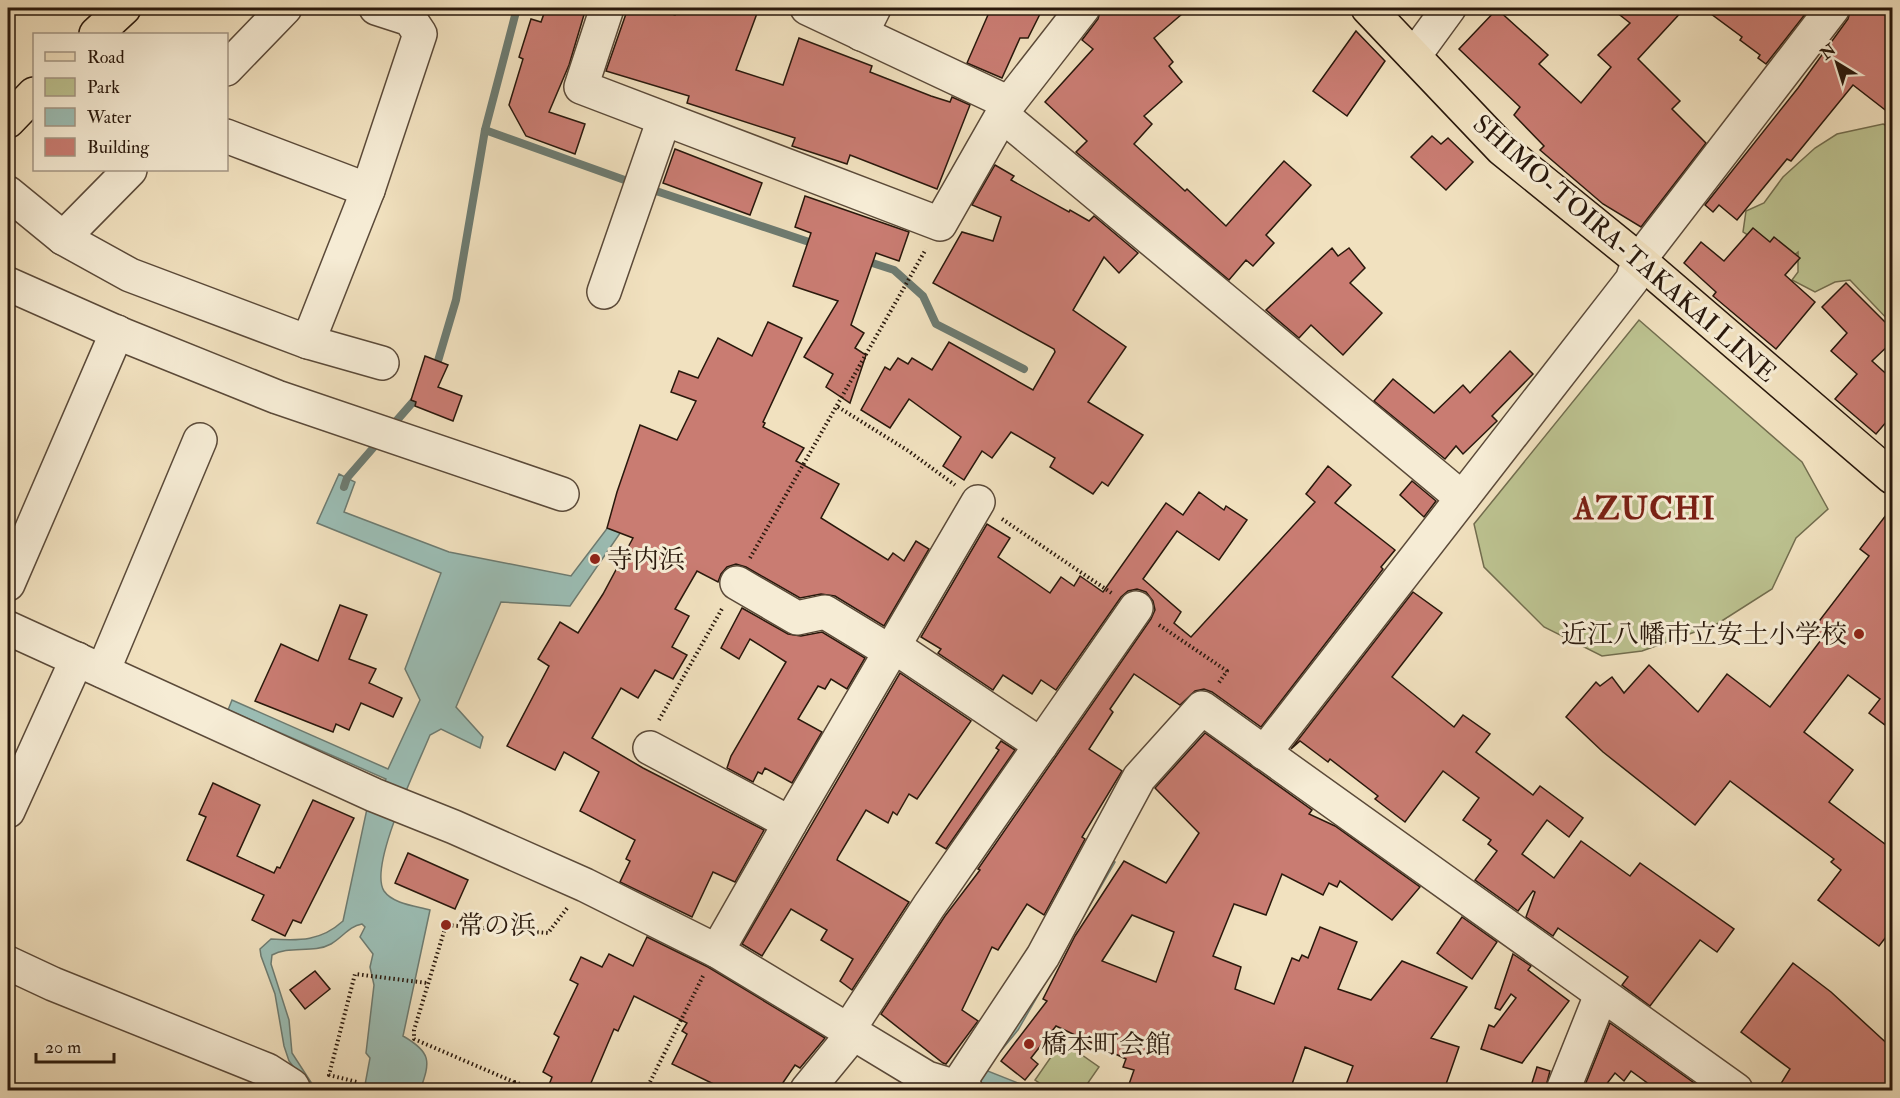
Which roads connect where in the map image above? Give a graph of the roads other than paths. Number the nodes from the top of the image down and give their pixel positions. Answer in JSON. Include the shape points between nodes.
{"nodes":[{"id":1,"x":124,"y":8,"type":"edge"},
{"id":2,"x":285,"y":8,"type":"edge"},
{"id":3,"x":375,"y":8,"type":"edge"},
{"id":4,"x":607,"y":8,"type":"edge"},
{"id":5,"x":807,"y":8,"type":"edge"},
{"id":6,"x":1083,"y":8,"type":"edge"},
{"id":7,"x":1368,"y":8,"type":"edge"},
{"id":8,"x":1449,"y":8,"type":"edge"},
{"id":9,"x":1833,"y":8,"type":"edge"},
{"id":10,"x":868,"y":21,"type":"edge"},
{"id":11,"x":97,"y":33,"type":"edge"},
{"id":12,"x":1414,"y":56,"type":"junction"},
{"id":13,"x":228,"y":67,"type":"edge"},
{"id":14,"x":33,"y":95,"type":"edge"},
{"id":15,"x":1005,"y":109,"type":"junction"},
{"id":16,"x":664,"y":119,"type":"junction"},
{"id":17,"x":8,"y":121,"type":"edge"},
{"id":18,"x":228,"y":137,"type":"edge"},
{"id":19,"x":129,"y":171,"type":"edge"},
{"id":20,"x":368,"y":190,"type":"junction"},
{"id":21,"x":8,"y":193,"type":"edge"},
{"id":22,"x":63,"y":238,"type":"junction"},
{"id":23,"x":1639,"y":260,"type":"junction"},
{"id":24,"x":8,"y":284,"type":"edge"},
{"id":25,"x":604,"y":292,"type":"dead end"},
{"id":26,"x":117,"y":332,"type":"junction"},
{"id":27,"x":308,"y":342,"type":"junction"},
{"id":28,"x":382,"y":363,"type":"dead end"},
{"id":29,"x":200,"y":440,"type":"dead end"},
{"id":30,"x":1893,"y":477,"type":"edge"},
{"id":31,"x":562,"y":494,"type":"dead end"},
{"id":32,"x":1462,"y":498,"type":"junction"},
{"id":33,"x":978,"y":502,"type":"road end"},
{"id":34,"x":737,"y":583,"type":"dead end"},
{"id":35,"x":8,"y":584,"type":"edge"},
{"id":36,"x":1136,"y":608,"type":"road end"},
{"id":37,"x":8,"y":628,"type":"edge"},
{"id":38,"x":891,"y":648,"type":"junction"},
{"id":39,"x":90,"y":665,"type":"junction"},
{"id":40,"x":1041,"y":745,"type":"junction"},
{"id":41,"x":650,"y":748,"type":"dead end"},
{"id":42,"x":1264,"y":753,"type":"junction"},
{"id":43,"x":8,"y":811,"type":"edge"},
{"id":44,"x":790,"y":823,"type":"junction"},
{"id":45,"x":717,"y":951,"type":"junction"},
{"id":46,"x":8,"y":963,"type":"edge"},
{"id":47,"x":1601,"y":995,"type":"junction"},
{"id":48,"x":849,"y":1033,"type":"junction"},
{"id":49,"x":951,"y":1088,"type":"edge"},
{"id":50,"x":294,"y":1090,"type":"edge"},
{"id":51,"x":807,"y":1090,"type":"edge"},
{"id":52,"x":1563,"y":1090,"type":"edge"},
{"id":53,"x":1736,"y":1090,"type":"edge"}],
"edges":[{"from":1,"to":11,"type":"main road"},
{"from":2,"to":13,"type":"street"},
{"from":3,"to":20,"type":"street","via":[[410,19],[420,34]]},
{"from":4,"to":16,"type":"street","via":[[580,87]]},
{"from":5,"to":10,"type":"street"},
{"from":6,"to":15,"type":"street"},
{"from":7,"to":12,"type":"main road","name":"SHIMO-TOIRA-TAKAKAI LINE"},
{"from":8,"to":12,"type":"street"},
{"from":9,"to":23,"type":"street"},
{"from":10,"to":15,"type":"street"},
{"from":12,"to":23,"type":"main road","name":"SHIMO-TOIRA-TAKAKAI LINE","via":[[1502,150]]},
{"from":14,"to":17,"type":"main road"},
{"from":15,"to":16,"type":"street","via":[[940,224]]},
{"from":15,"to":32,"type":"street"},
{"from":16,"to":25,"type":"street"},
{"from":18,"to":20,"type":"street"},
{"from":19,"to":22,"type":"street"},
{"from":20,"to":27,"type":"street"},
{"from":21,"to":22,"type":"street"},
{"from":22,"to":27,"type":"street","via":[[130,275]]},
{"from":23,"to":30,"type":"main road","name":"SHIMO-TOIRA-TAKAKAI LINE"},
{"from":23,"to":32,"type":"street","via":[[1632,280]]},
{"from":24,"to":26,"type":"street"},
{"from":26,"to":31,"type":"street","via":[[277,397]]},
{"from":26,"to":35,"type":"street"},
{"from":27,"to":28,"type":"street"},
{"from":29,"to":39,"type":"street"},
{"from":32,"to":42,"type":"street"},
{"from":33,"to":38,"type":"street"},
{"from":34,"to":38,"type":"street","via":[[797,618],[825,612]]},
{"from":36,"to":40,"type":"street"},
{"from":37,"to":39,"type":"street"},
{"from":38,"to":40,"type":"street"},
{"from":38,"to":44,"type":"street"},
{"from":39,"to":43,"type":"street"},
{"from":39,"to":45,"type":"street","via":[[401,807],[585,885]]},
{"from":40,"to":48,"type":"street","via":[[929,906]]},
{"from":41,"to":44,"type":"street"},
{"from":42,"to":47,"type":"street"},
{"from":42,"to":49,"type":"street","via":[[1202,708],[1139,778],[1043,956]]},
{"from":44,"to":45,"type":"street"},
{"from":45,"to":48,"type":"street"},
{"from":46,"to":50,"type":"street","via":[[267,1070]]},
{"from":47,"to":52,"type":"street"},
{"from":47,"to":53,"type":"street"},
{"from":48,"to":49,"type":"street"},
{"from":48,"to":51,"type":"street"}]}
